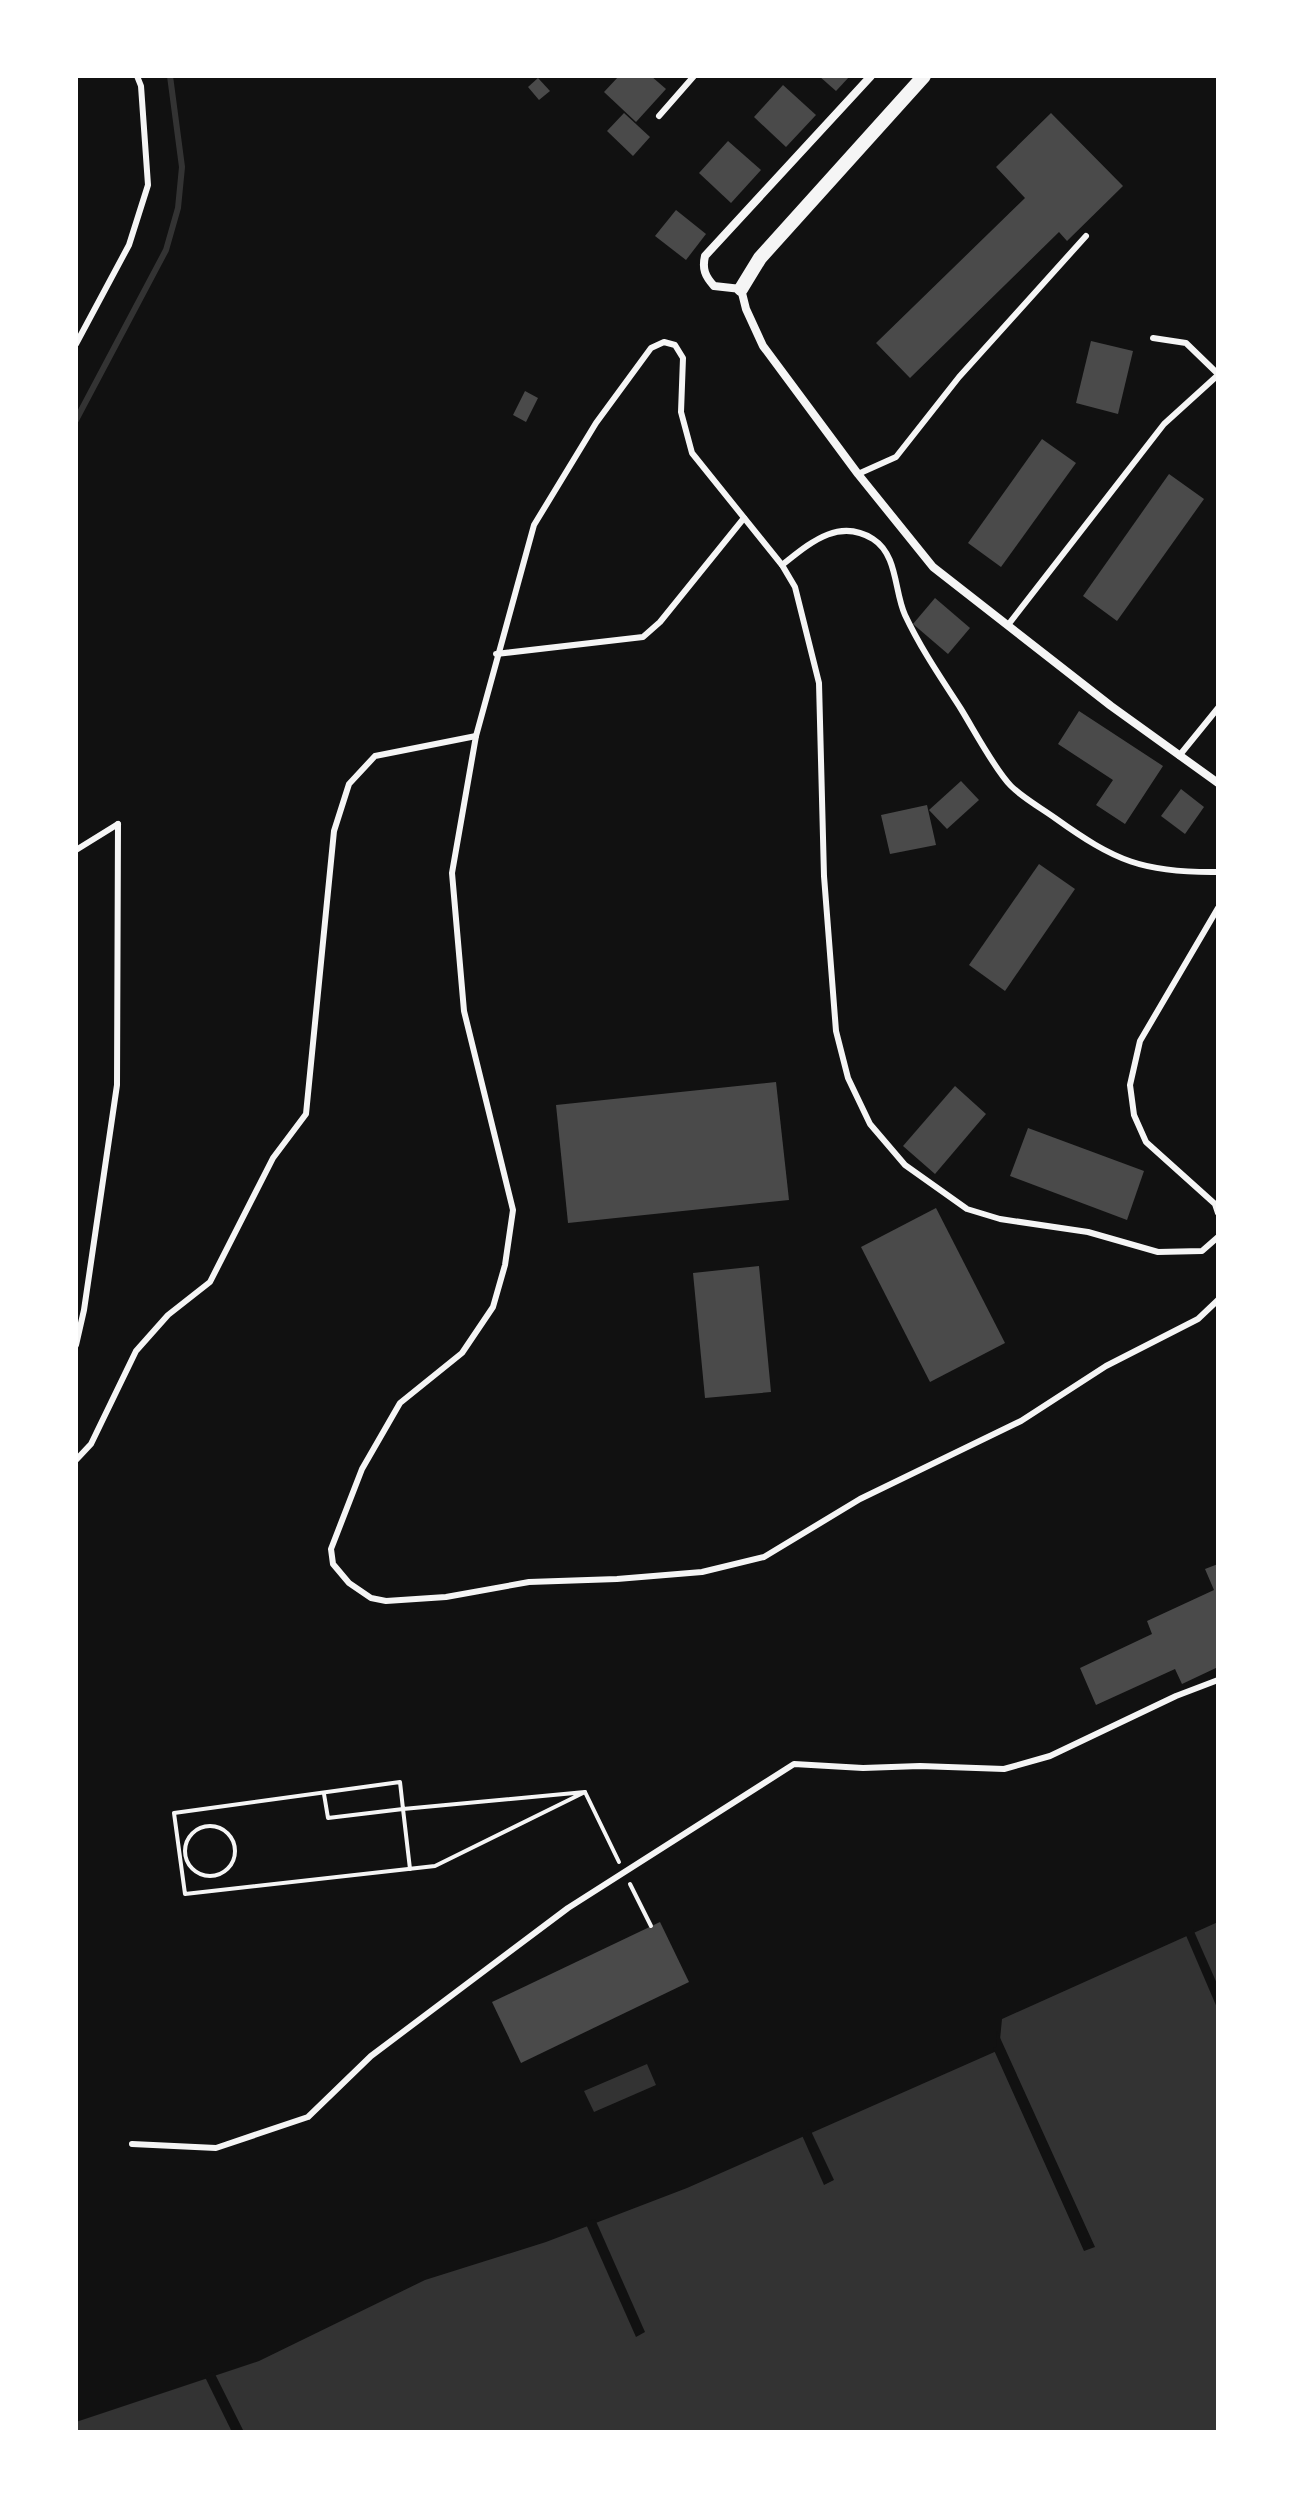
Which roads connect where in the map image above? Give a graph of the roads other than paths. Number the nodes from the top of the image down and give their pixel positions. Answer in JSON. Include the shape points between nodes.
{"nodes":[{"id":1,"x":137,"y":76,"type":"edge"},
{"id":2,"x":694,"y":76,"type":"edge"},
{"id":3,"x":871,"y":76,"type":"edge"},
{"id":4,"x":924,"y":76,"type":"edge"},
{"id":5,"x":659,"y":116,"type":"dead end"},
{"id":6,"x":1086,"y":236,"type":"dead end"},
{"id":7,"x":741,"y":289,"type":"junction"},
{"id":8,"x":1153,"y":338,"type":"dead end"},
{"id":9,"x":76,"y":344,"type":"edge"},
{"id":10,"x":1218,"y":374,"type":"edge"},
{"id":11,"x":858,"y":474,"type":"junction"},
{"id":12,"x":744,"y":518,"type":"junction"},
{"id":13,"x":782,"y":565,"type":"junction"},
{"id":14,"x":1008,"y":625,"type":"junction"},
{"id":15,"x":496,"y":654,"type":"junction"},
{"id":16,"x":1218,"y":708,"type":"edge"},
{"id":17,"x":476,"y":736,"type":"junction"},
{"id":18,"x":1179,"y":756,"type":"junction"},
{"id":19,"x":1218,"y":783,"type":"edge"},
{"id":20,"x":76,"y":850,"type":"edge"},
{"id":21,"x":1218,"y":872,"type":"edge"},
{"id":22,"x":1218,"y":908,"type":"edge"},
{"id":23,"x":1218,"y":1213,"type":"edge"},
{"id":24,"x":1218,"y":1237,"type":"edge"},
{"id":25,"x":1218,"y":1300,"type":"edge"},
{"id":26,"x":76,"y":1345,"type":"edge"},
{"id":27,"x":76,"y":1460,"type":"edge"},
{"id":28,"x":1218,"y":1680,"type":"edge"},
{"id":29,"x":132,"y":2144,"type":"dead end"}],
"edges":[{"from":1,"to":9,"type":"lane","via":[[148,185],[129,245]]},
{"from":2,"to":5,"type":"lane"},
{"from":3,"to":7,"type":"street","via":[[705,256],[706,277],[714,286]]},
{"from":4,"to":7,"type":"street","via":[[760,258]]},
{"from":6,"to":11,"type":"lane","via":[[959,377],[896,457]]},
{"from":7,"to":11,"type":"street","via":[[763,346]]},
{"from":8,"to":10,"type":"lane","via":[[1186,343]]},
{"from":10,"to":14,"type":"lane","via":[[1164,424]]},
{"from":11,"to":14,"type":"street","via":[[933,567]]},
{"from":12,"to":13,"type":"lane"},
{"from":12,"to":15,"type":"lane","via":[[643,637]]},
{"from":12,"to":15,"type":"lane","via":[[692,453],[681,412],[683,358],[675,345],[664,342],[651,348],[596,423],[534,525]]},
{"from":13,"to":21,"type":"lane","via":[[824,534],[853,530],[876,540],[892,563],[903,610],[918,642],[1010,786],[1119,859],[1166,871]]},
{"from":13,"to":24,"type":"lane","via":[[795,587],[819,683],[824,876],[836,1031],[848,1078],[870,1124],[905,1165],[967,1209],[1088,1232],[1158,1252],[1202,1251]]},
{"from":14,"to":18,"type":"street"},
{"from":15,"to":17,"type":"lane"},
{"from":16,"to":18,"type":"lane"},
{"from":17,"to":25,"type":"lane","via":[[452,873],[464,1011],[513,1210],[505,1265],[493,1307],[462,1353],[400,1403],[362,1469],[331,1549],[333,1564],[349,1583],[386,1601],[529,1582],[702,1572],[764,1557],[860,1499],[1021,1421],[1106,1366],[1198,1319]]},
{"from":17,"to":27,"type":"lane","via":[[375,756],[349,784],[334,831],[306,1114],[273,1158],[210,1282],[168,1315],[136,1351],[91,1444]]},
{"from":18,"to":19,"type":"street"},
{"from":20,"to":26,"type":"lane","via":[[118,824],[117,1085]]},
{"from":22,"to":23,"type":"lane","via":[[1140,1041],[1130,1085],[1134,1115],[1146,1142],[1199,1188]]},
{"from":28,"to":29,"type":"lane","via":[[1050,1756],[1004,1769],[794,1764],[568,1908],[371,2056],[308,2117],[216,2148]]}]}
